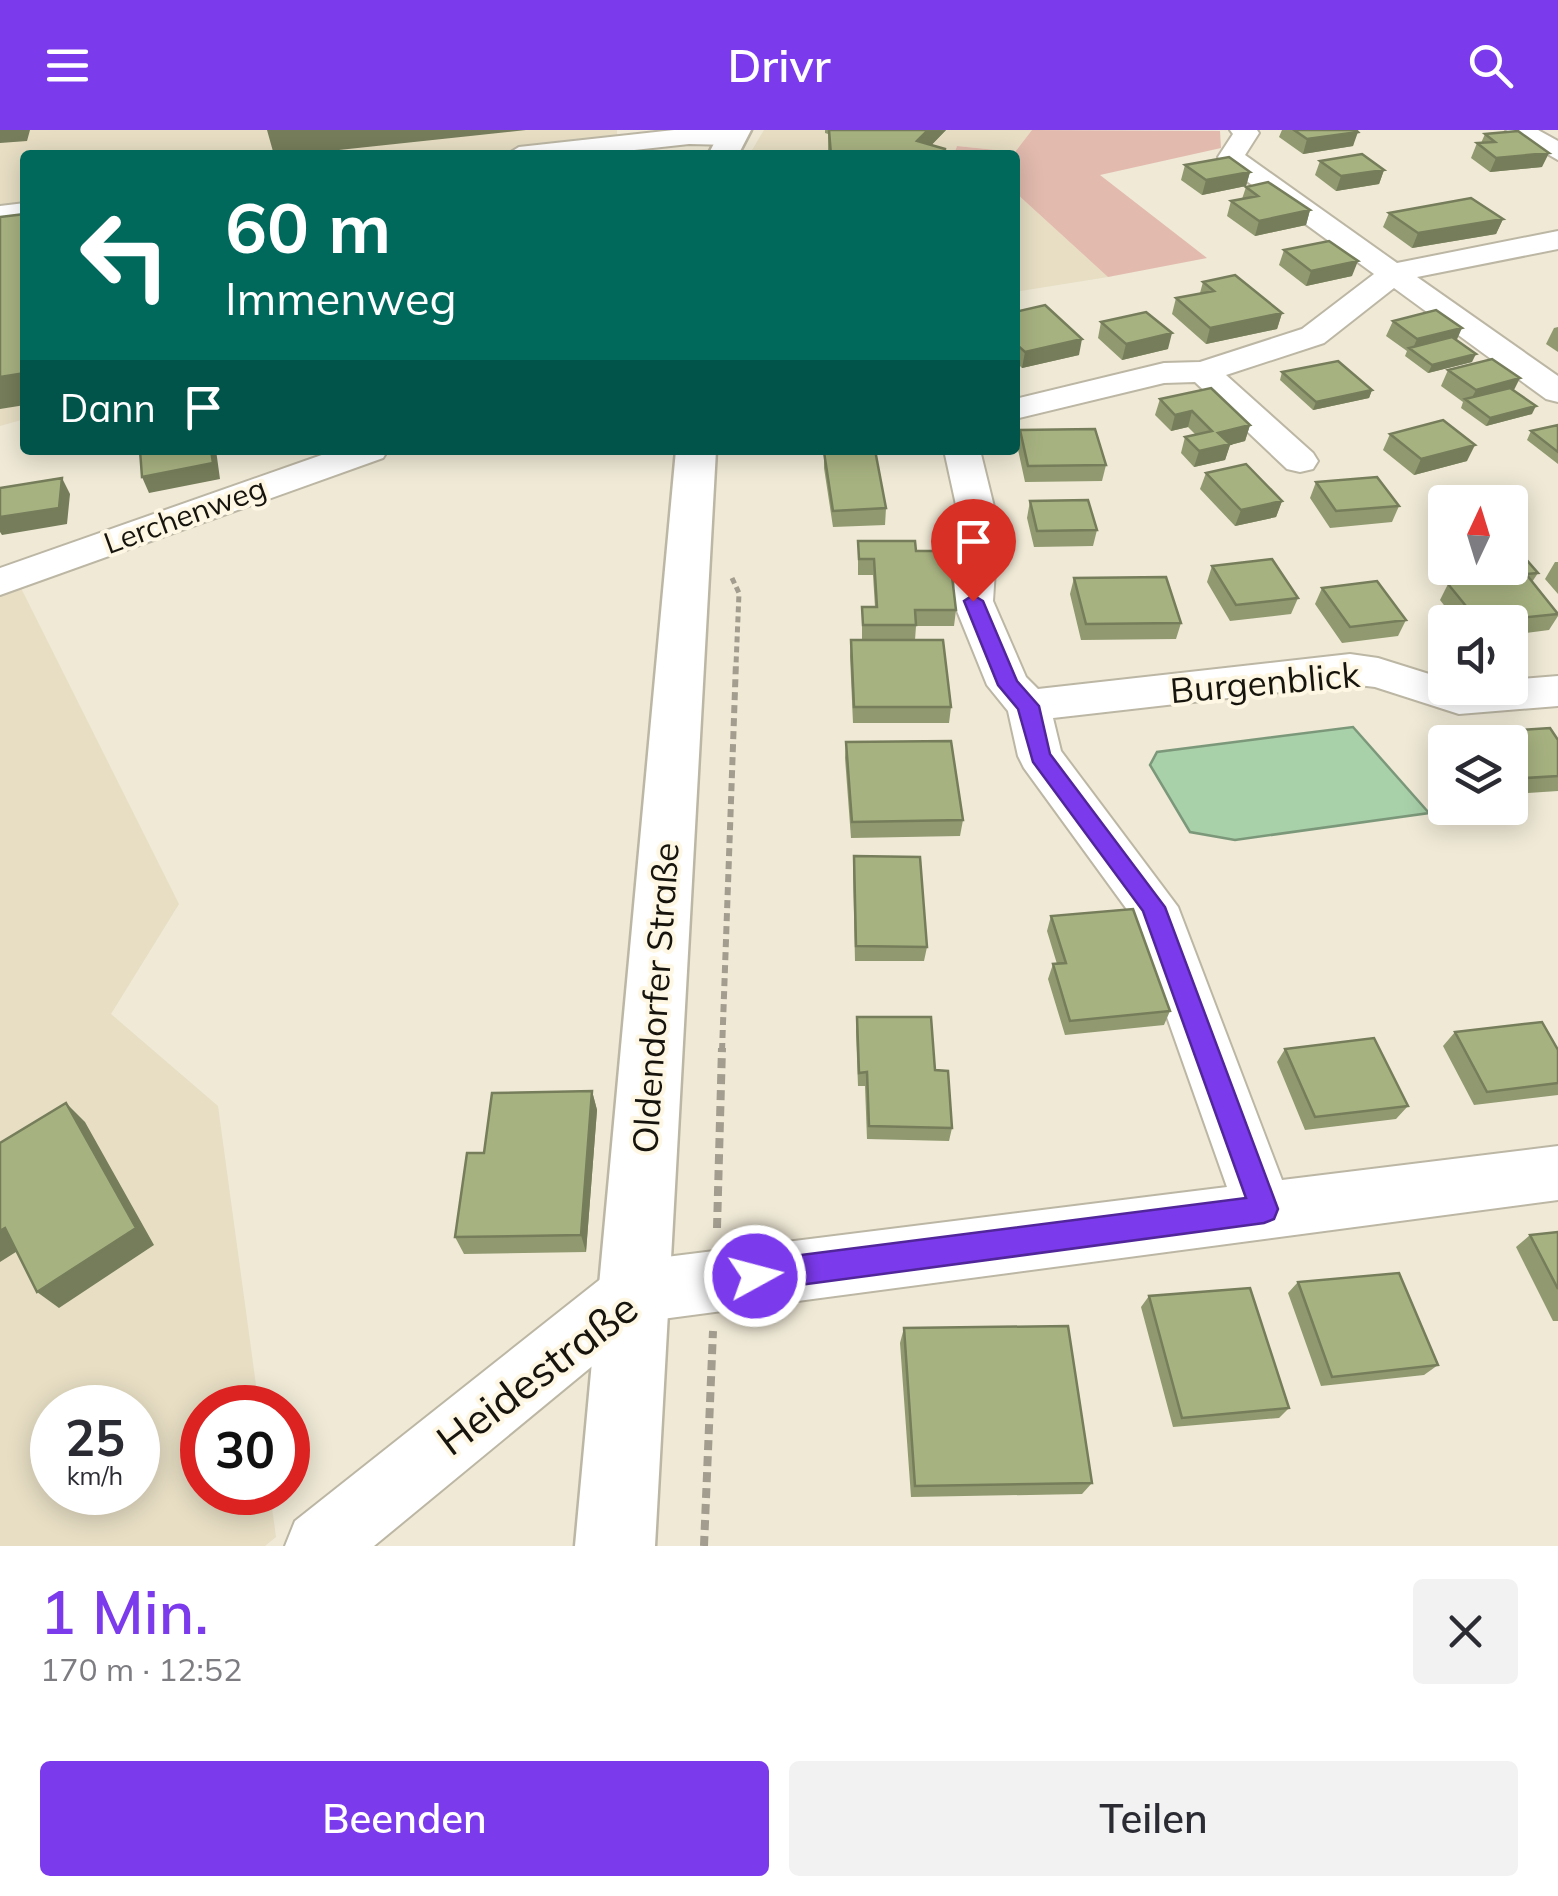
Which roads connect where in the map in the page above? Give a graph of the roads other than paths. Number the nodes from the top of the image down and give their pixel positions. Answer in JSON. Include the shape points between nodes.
{"nodes":[{"id":1,"x":1243,"y":130,"type":"edge"},
{"id":2,"x":1519,"y":130,"type":"edge"},
{"id":3,"x":729,"y":141,"type":"edge"},
{"id":4,"x":563,"y":150,"type":"edge"},
{"id":5,"x":1558,"y":152,"type":"edge"},
{"id":6,"x":1558,"y":240,"type":"edge"},
{"id":7,"x":1394,"y":272,"type":"junction"},
{"id":8,"x":1203,"y":372,"type":"junction"},
{"id":9,"x":1558,"y":392,"type":"edge"},
{"id":10,"x":1020,"y":407,"type":"edge"},
{"id":11,"x":356,"y":455,"type":"edge"},
{"id":12,"x":696,"y":455,"type":"edge"},
{"id":13,"x":963,"y":455,"type":"edge"},
{"id":14,"x":1300,"y":461,"type":"dead end"},
{"id":15,"x":0,"y":582,"type":"edge"},
{"id":16,"x":1558,"y":691,"type":"edge"},
{"id":17,"x":1028,"y":706,"type":"junction"},
{"id":18,"x":1558,"y":1173,"type":"edge"},
{"id":19,"x":1264,"y":1209,"type":"junction"},
{"id":20,"x":634,"y":1292,"type":"junction"},
{"id":21,"x":320,"y":1546,"type":"edge"},
{"id":22,"x":615,"y":1546,"type":"edge"}],
"edges":[{"from":1,"to":7,"type":"street","via":[[1231,158]]},
{"from":2,"to":5,"type":"street"},
{"from":3,"to":4,"type":"street","via":[[689,136]]},
{"from":6,"to":7,"type":"street"},
{"from":7,"to":8,"type":"street","via":[[1314,336]]},
{"from":7,"to":9,"type":"street"},
{"from":8,"to":10,"type":"street","via":[[1164,373]]},
{"from":8,"to":14,"type":"street"},
{"from":11,"to":15,"type":"street","name":"Lerchenweg"},
{"from":12,"to":20,"type":"main road","name":"Oldendorfer Straße"},
{"from":13,"to":17,"type":"street","via":[[978,523],[973,601],[1008,685]]},
{"from":16,"to":17,"type":"street","name":"Burgenblick","via":[[1458,698],[1350,669]]},
{"from":17,"to":19,"type":"street","via":[[1040,756],[1153,907]]},
{"from":18,"to":19,"type":"street","name":"Heidestraße"},
{"from":19,"to":20,"type":"street","name":"Heidestraße"},
{"from":20,"to":21,"type":"street","name":"Heidestraße"},
{"from":20,"to":22,"type":"main road","name":"Oldendorfer Straße"}]}
